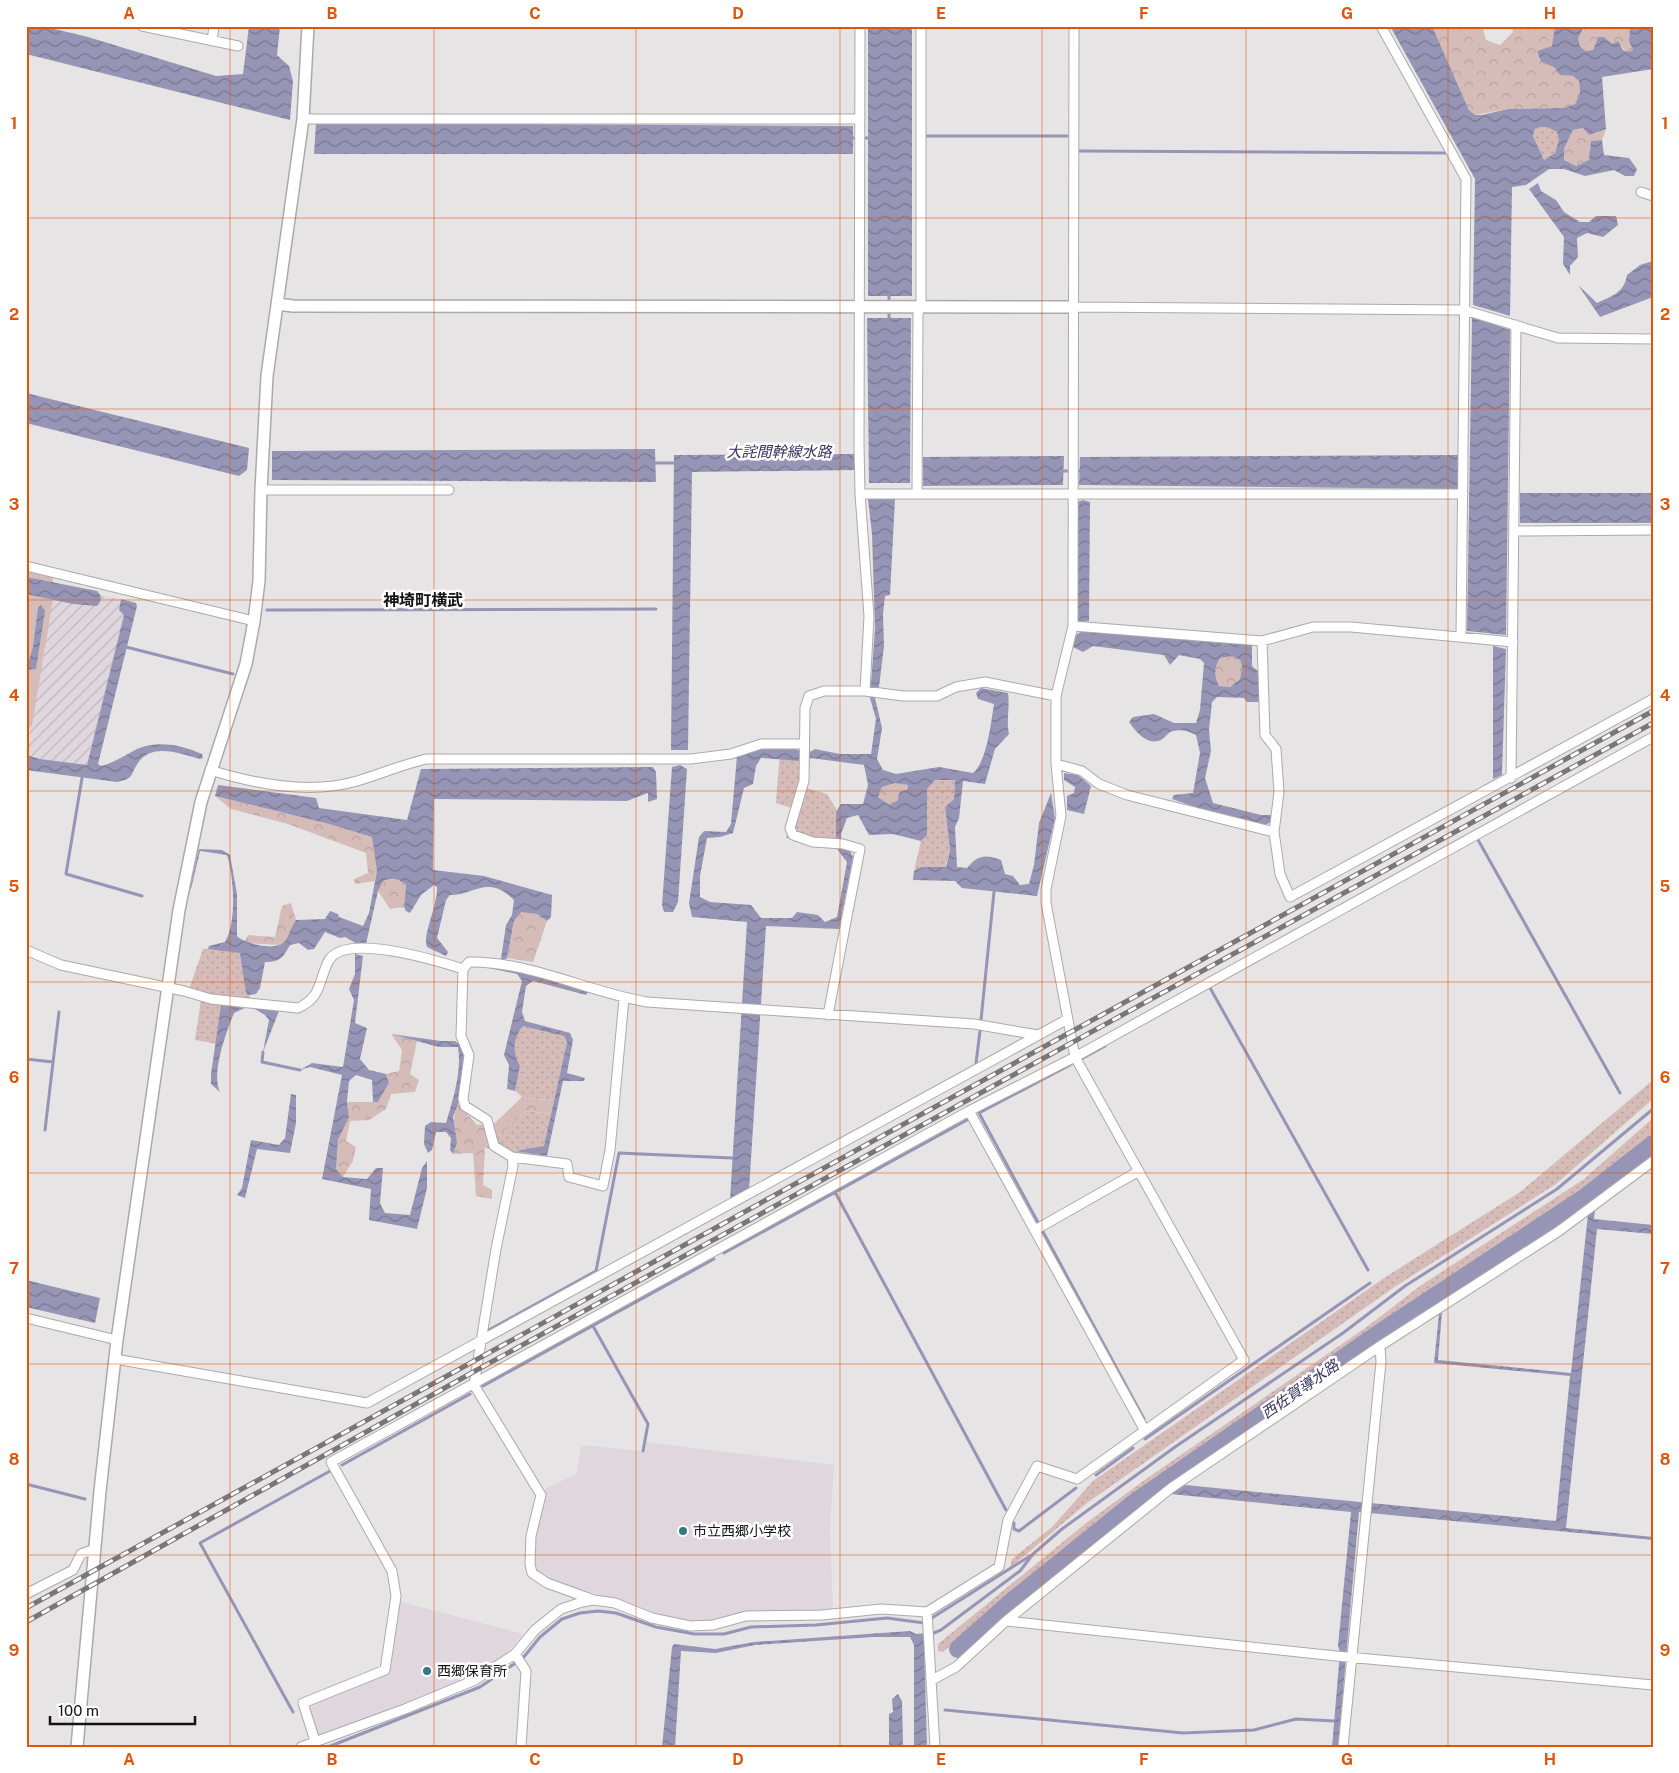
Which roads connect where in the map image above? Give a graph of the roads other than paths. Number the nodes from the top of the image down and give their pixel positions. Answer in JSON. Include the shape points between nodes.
{"nodes":[{"id":1,"x":142,"y":26,"type":"edge"},
{"id":2,"x":214,"y":26,"type":"edge"},
{"id":3,"x":308,"y":26,"type":"edge"},
{"id":4,"x":860,"y":26,"type":"edge"},
{"id":5,"x":921,"y":26,"type":"edge"},
{"id":6,"x":1074,"y":26,"type":"edge"},
{"id":7,"x":1382,"y":26,"type":"edge"},
{"id":8,"x":212,"y":41,"type":"junction"},
{"id":9,"x":238,"y":46,"type":"dead end"},
{"id":10,"x":304,"y":119,"type":"junction"},
{"id":11,"x":860,"y":119,"type":"junction"},
{"id":12,"x":1641,"y":192,"type":"dead end"},
{"id":13,"x":1653,"y":196,"type":"edge"},
{"id":14,"x":277,"y":304,"type":"junction"},
{"id":15,"x":859,"y":306,"type":"junction"},
{"id":16,"x":921,"y":306,"type":"junction"},
{"id":17,"x":1074,"y":307,"type":"junction"},
{"id":18,"x":1464,"y":310,"type":"junction"},
{"id":19,"x":1516,"y":325,"type":"junction"},
{"id":20,"x":1653,"y":339,"type":"edge"},
{"id":21,"x":261,"y":490,"type":"junction"},
{"id":22,"x":449,"y":490,"type":"dead end"},
{"id":23,"x":917,"y":492,"type":"junction"},
{"id":24,"x":860,"y":494,"type":"junction"},
{"id":25,"x":1072,"y":494,"type":"junction"},
{"id":26,"x":1463,"y":494,"type":"junction"},
{"id":27,"x":1653,"y":530,"type":"edge"},
{"id":28,"x":1514,"y":531,"type":"junction"},
{"id":29,"x":26,"y":566,"type":"edge"},
{"id":30,"x":254,"y":622,"type":"junction"},
{"id":31,"x":1073,"y":626,"type":"junction"},
{"id":32,"x":1461,"y":636,"type":"junction"},
{"id":33,"x":1262,"y":641,"type":"junction"},
{"id":34,"x":1513,"y":642,"type":"junction"},
{"id":35,"x":866,"y":691,"type":"junction"},
{"id":36,"x":1056,"y":696,"type":"junction"},
{"id":37,"x":1653,"y":699,"type":"edge"},
{"id":38,"x":1653,"y":737,"type":"edge"},
{"id":39,"x":804,"y":744,"type":"junction"},
{"id":40,"x":1056,"y":764,"type":"junction"},
{"id":41,"x":210,"y":770,"type":"junction"},
{"id":42,"x":1511,"y":778,"type":"junction"},
{"id":43,"x":1275,"y":828,"type":"junction"},
{"id":44,"x":26,"y":950,"type":"edge"},
{"id":45,"x":464,"y":969,"type":"junction"},
{"id":46,"x":167,"y":987,"type":"junction"},
{"id":47,"x":624,"y":998,"type":"junction"},
{"id":48,"x":828,"y":1015,"type":"junction"},
{"id":49,"x":1066,"y":1020,"type":"junction"},
{"id":50,"x":1038,"y":1035,"type":"junction"},
{"id":51,"x":1075,"y":1057,"type":"junction"},
{"id":52,"x":969,"y":1111,"type":"junction"},
{"id":53,"x":512,"y":1157,"type":"junction"},
{"id":54,"x":1653,"y":1160,"type":"edge"},
{"id":55,"x":1139,"y":1171,"type":"junction"},
{"id":56,"x":1035,"y":1230,"type":"junction"},
{"id":57,"x":26,"y":1318,"type":"edge"},
{"id":58,"x":117,"y":1340,"type":"junction"},
{"id":59,"x":479,"y":1342,"type":"junction"},
{"id":60,"x":1380,"y":1346,"type":"junction"},
{"id":61,"x":115,"y":1359,"type":"junction"},
{"id":62,"x":474,"y":1385,"type":"junction"},
{"id":63,"x":1144,"y":1429,"type":"junction"},
{"id":64,"x":95,"y":1549,"type":"junction"},
{"id":65,"x":26,"y":1594,"type":"edge"},
{"id":66,"x":594,"y":1600,"type":"junction"},
{"id":67,"x":927,"y":1612,"type":"junction"},
{"id":68,"x":1006,"y":1621,"type":"junction"},
{"id":69,"x":515,"y":1654,"type":"junction"},
{"id":70,"x":1352,"y":1657,"type":"junction"},
{"id":71,"x":932,"y":1680,"type":"junction"},
{"id":72,"x":1653,"y":1685,"type":"edge"},
{"id":73,"x":315,"y":1741,"type":"junction"},
{"id":74,"x":78,"y":1747,"type":"edge"},
{"id":75,"x":301,"y":1747,"type":"edge"},
{"id":76,"x":521,"y":1747,"type":"edge"},
{"id":77,"x":935,"y":1747,"type":"edge"},
{"id":78,"x":1343,"y":1747,"type":"edge"}],
"edges":[{"from":1,"to":8,"type":"street"},
{"from":2,"to":8,"type":"street"},
{"from":3,"to":10,"type":"street"},
{"from":4,"to":11,"type":"street"},
{"from":5,"to":16,"type":"street"},
{"from":6,"to":17,"type":"street"},
{"from":7,"to":18,"type":"street","via":[[1466,178]]},
{"from":8,"to":9,"type":"street"},
{"from":10,"to":11,"type":"street"},
{"from":10,"to":14,"type":"street"},
{"from":11,"to":15,"type":"street"},
{"from":12,"to":13,"type":"street"},
{"from":14,"to":15,"type":"street"},
{"from":14,"to":21,"type":"street","via":[[267,376]]},
{"from":15,"to":16,"type":"street"},
{"from":15,"to":24,"type":"street"},
{"from":16,"to":17,"type":"street"},
{"from":16,"to":23,"type":"street","via":[[918,314]]},
{"from":17,"to":18,"type":"street"},
{"from":17,"to":25,"type":"street"},
{"from":18,"to":19,"type":"street"},
{"from":18,"to":26,"type":"street"},
{"from":19,"to":20,"type":"street","via":[[1558,338]]},
{"from":19,"to":28,"type":"street"},
{"from":21,"to":22,"type":"street"},
{"from":21,"to":30,"type":"street","via":[[259,581]]},
{"from":23,"to":24,"type":"street"},
{"from":23,"to":25,"type":"street"},
{"from":24,"to":35,"type":"street","via":[[869,616]]},
{"from":25,"to":26,"type":"street"},
{"from":25,"to":31,"type":"street"},
{"from":26,"to":32,"type":"street"},
{"from":27,"to":28,"type":"street"},
{"from":28,"to":34,"type":"street"},
{"from":29,"to":30,"type":"street"},
{"from":30,"to":41,"type":"street","via":[[246,664]]},
{"from":31,"to":33,"type":"street"},
{"from":31,"to":36,"type":"street"},
{"from":32,"to":33,"type":"street","via":[[1313,627]]},
{"from":32,"to":34,"type":"street"},
{"from":33,"to":43,"type":"street","via":[[1265,735],[1276,749],[1279,792]]},
{"from":34,"to":42,"type":"street"},
{"from":35,"to":36,"type":"street","via":[[937,696],[956,686],[985,682]]},
{"from":35,"to":39,"type":"street","via":[[824,691],[809,696],[805,708]]},
{"from":36,"to":40,"type":"street"},
{"from":37,"to":42,"type":"street"},
{"from":38,"to":51,"type":"street"},
{"from":39,"to":41,"type":"street","via":[[761,744],[731,754],[683,759],[426,759],[355,782],[307,788],[238,779]]},
{"from":39,"to":48,"type":"street","via":[[804,780],[790,828],[793,835],[813,842],[860,849]]},
{"from":40,"to":43,"type":"street","via":[[1082,772],[1099,784],[1127,795]]},
{"from":40,"to":49,"type":"street","via":[[1061,816],[1046,903]]},
{"from":41,"to":46,"type":"street","via":[[179,910]]},
{"from":42,"to":43,"type":"street","via":[[1290,897],[1280,874]]},
{"from":44,"to":46,"type":"street","via":[[92,973]]},
{"from":45,"to":46,"type":"street","via":[[412,954],[348,948],[329,960],[320,988],[310,1002],[298,1008],[211,999]]},
{"from":45,"to":47,"type":"street","via":[[469,962],[495,962]]},
{"from":45,"to":53,"type":"street","via":[[461,1036],[469,1055],[463,1099],[465,1106],[487,1120],[494,1146]]},
{"from":46,"to":58,"type":"street"},
{"from":47,"to":48,"type":"street"},
{"from":47,"to":53,"type":"street","via":[[610,1150],[602,1186],[569,1177],[567,1164]]},
{"from":48,"to":50,"type":"street","via":[[974,1024]]},
{"from":49,"to":50,"type":"street"},
{"from":49,"to":51,"type":"street"},
{"from":50,"to":59,"type":"street"},
{"from":51,"to":52,"type":"street"},
{"from":51,"to":55,"type":"street"},
{"from":52,"to":56,"type":"street"},
{"from":52,"to":62,"type":"street"},
{"from":53,"to":59,"type":"street","via":[[513,1166]]},
{"from":54,"to":60,"type":"street","via":[[1559,1231]]},
{"from":55,"to":56,"type":"street"},
{"from":55,"to":63,"type":"street","via":[[1244,1360]]},
{"from":56,"to":63,"type":"street"},
{"from":57,"to":58,"type":"street"},
{"from":58,"to":61,"type":"street"},
{"from":59,"to":61,"type":"street","via":[[367,1403]]},
{"from":59,"to":62,"type":"street"},
{"from":60,"to":68,"type":"street","via":[[1170,1488]]},
{"from":60,"to":70,"type":"street"},
{"from":61,"to":64,"type":"street"},
{"from":62,"to":66,"type":"street","via":[[541,1495],[532,1536],[532,1573],[548,1583]]},
{"from":62,"to":73,"type":"street","via":[[331,1462],[392,1570],[396,1596],[385,1670],[303,1703]]},
{"from":63,"to":67,"type":"street","via":[[1077,1479],[1037,1466],[1008,1520],[1000,1567]]},
{"from":64,"to":65,"type":"street","via":[[80,1554],[73,1570]]},
{"from":64,"to":74,"type":"street"},
{"from":66,"to":67,"type":"street","via":[[615,1603],[667,1622],[696,1626],[746,1616],[822,1615],[881,1609]]},
{"from":66,"to":69,"type":"street","via":[[561,1609],[535,1630]]},
{"from":67,"to":71,"type":"street"},
{"from":68,"to":70,"type":"street"},
{"from":68,"to":71,"type":"street","via":[[956,1668]]},
{"from":69,"to":73,"type":"street","via":[[475,1680]]},
{"from":69,"to":76,"type":"street","via":[[526,1672]]},
{"from":70,"to":72,"type":"street"},
{"from":70,"to":78,"type":"street"},
{"from":71,"to":77,"type":"street"},
{"from":73,"to":75,"type":"street"}]}
